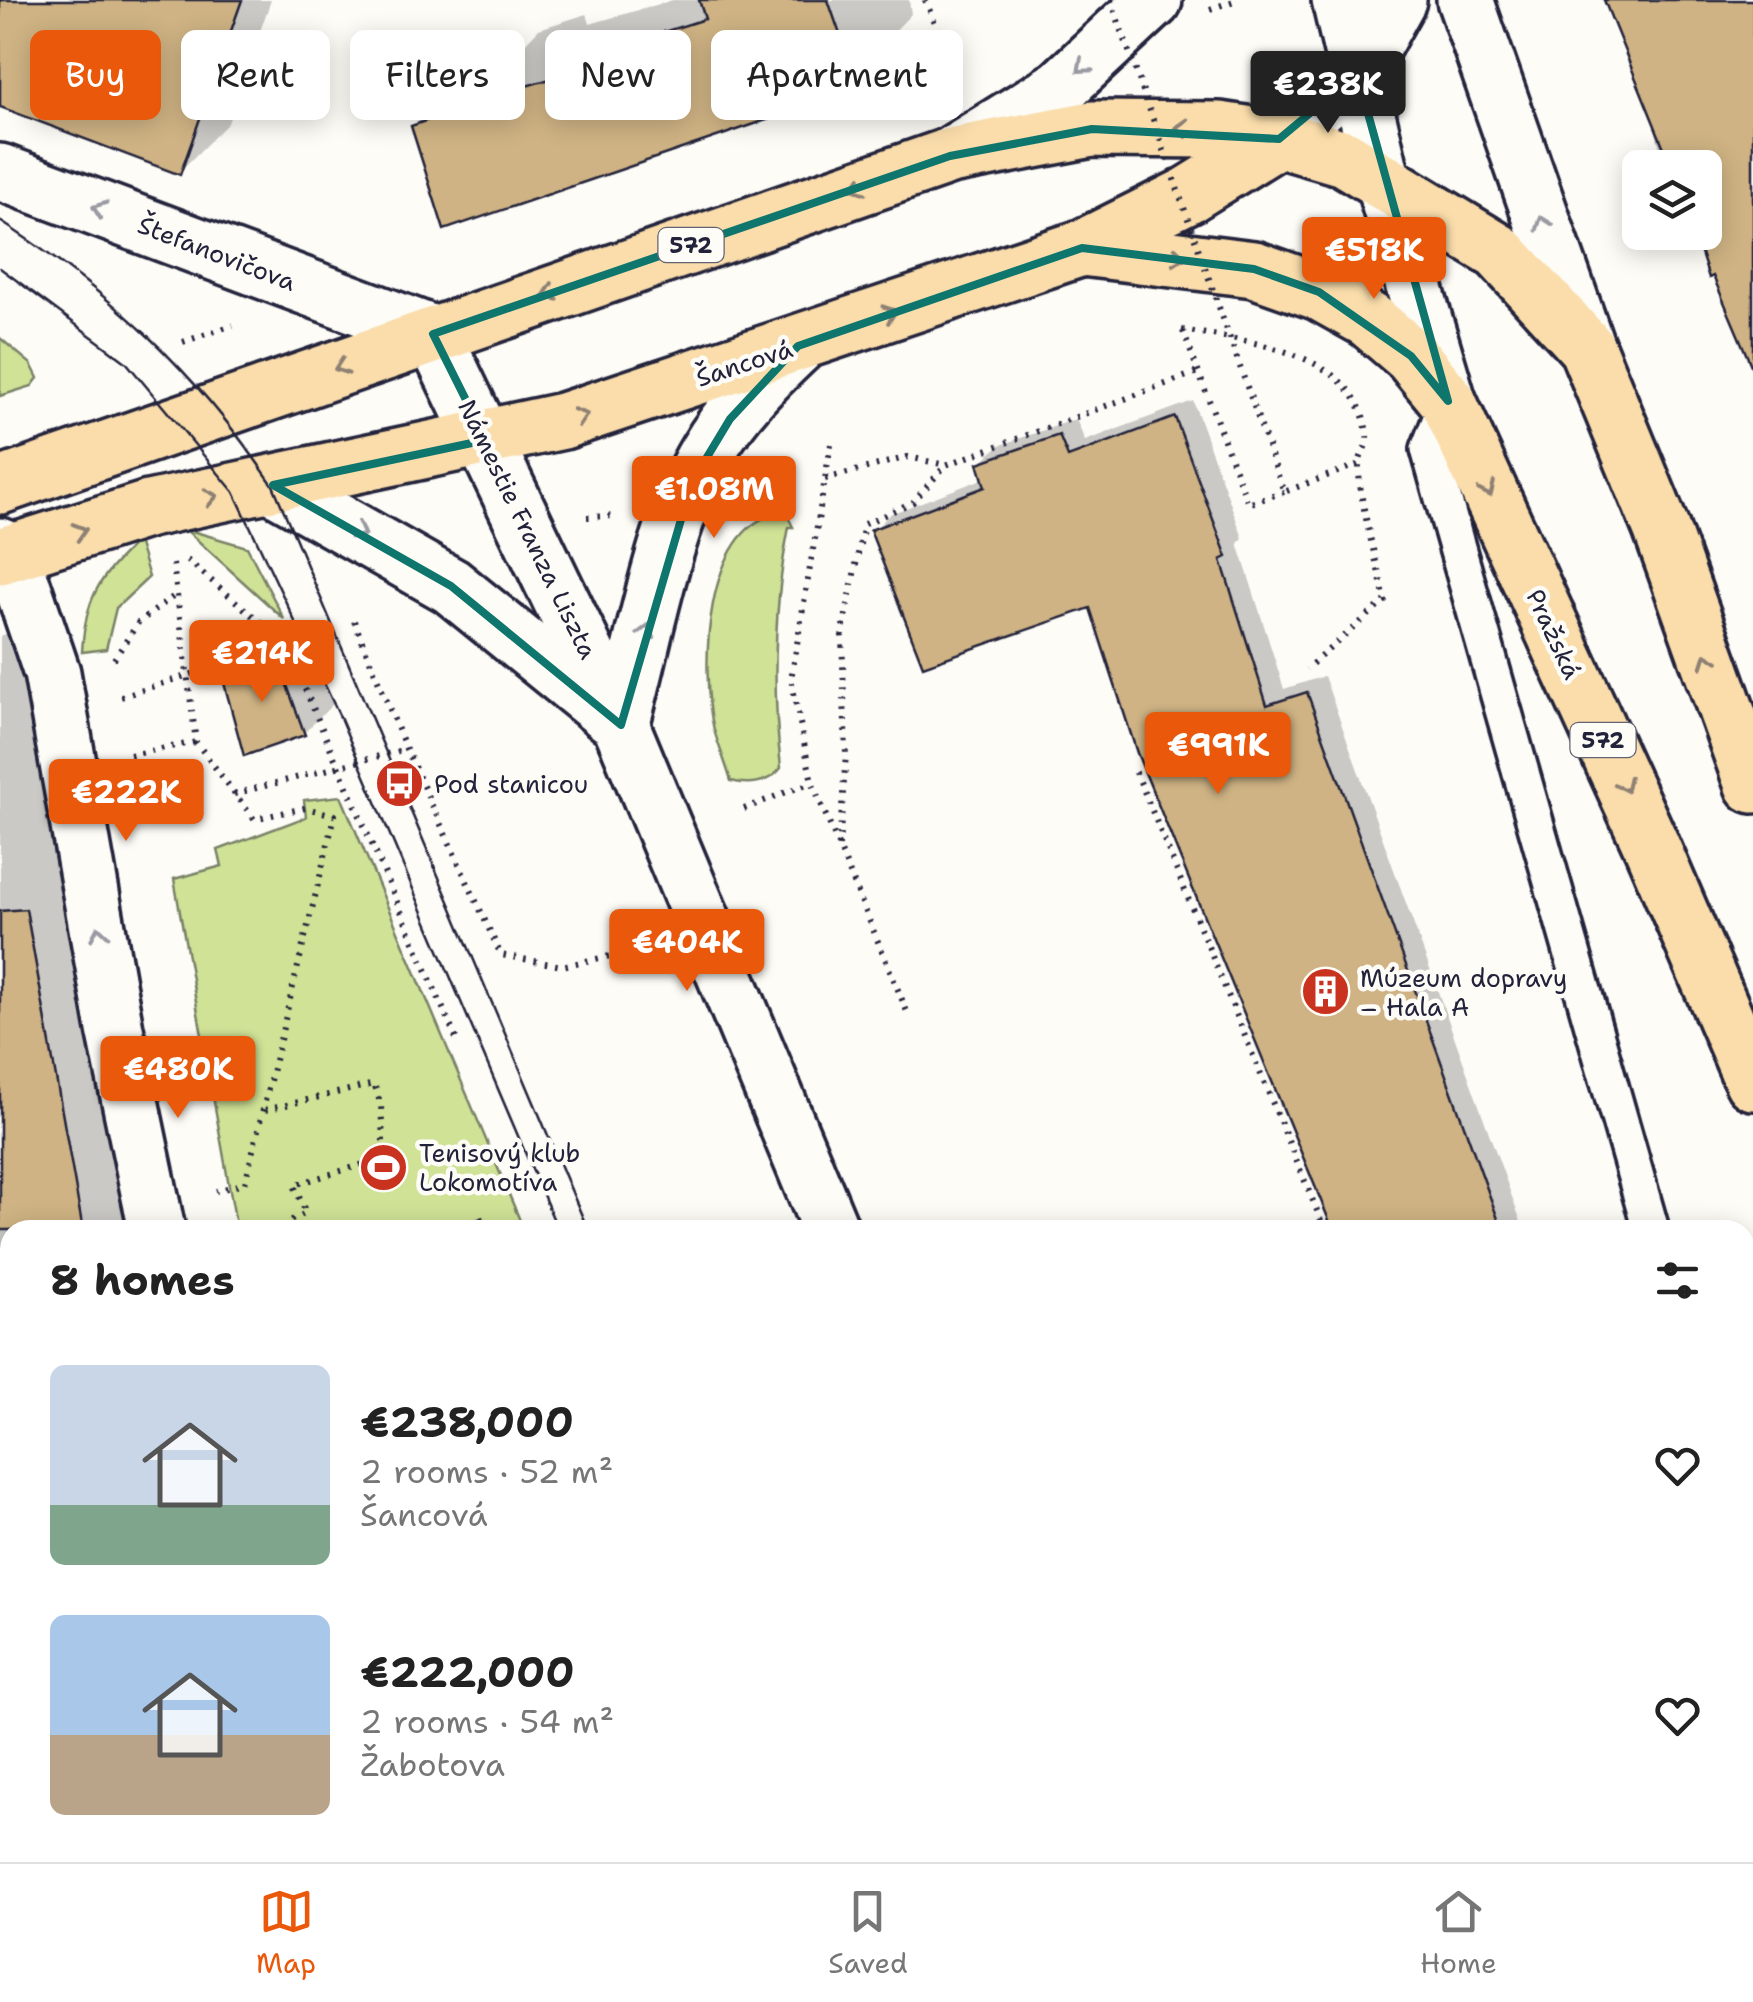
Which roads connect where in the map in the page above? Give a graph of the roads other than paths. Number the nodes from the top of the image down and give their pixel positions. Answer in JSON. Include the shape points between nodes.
{"nodes":[{"id":1,"x":1154,"y":0,"type":"edge"},
{"id":2,"x":1340,"y":0,"type":"edge"},
{"id":3,"x":1398,"y":0,"type":"edge"},
{"id":4,"x":1464,"y":0,"type":"edge"},
{"id":5,"x":1357,"y":74,"type":"junction"},
{"id":6,"x":1279,"y":139,"type":"junction"},
{"id":7,"x":950,"y":156,"type":"junction"},
{"id":8,"x":0,"y":172,"type":"edge"},
{"id":9,"x":1382,"y":178,"type":"junction"},
{"id":10,"x":1082,"y":248,"type":"junction"},
{"id":11,"x":433,"y":334,"type":"junction"},
{"id":12,"x":798,"y":346,"type":"junction"},
{"id":13,"x":1587,"y":348,"type":"junction"},
{"id":14,"x":1448,"y":401,"type":"junction"},
{"id":15,"x":486,"y":440,"type":"junction"},
{"id":16,"x":273,"y":485,"type":"junction"},
{"id":17,"x":0,"y":486,"type":"edge"},
{"id":18,"x":4,"y":551,"type":"edge"},
{"id":19,"x":621,"y":725,"type":"junction"},
{"id":20,"x":1753,"y":785,"type":"edge"},
{"id":21,"x":1753,"y":1082,"type":"edge"},
{"id":22,"x":155,"y":1220,"type":"edge"},
{"id":23,"x":827,"y":1220,"type":"edge"},
{"id":24,"x":1648,"y":1220,"type":"edge"}],
"edges":[{"from":1,"to":7,"type":"street","one_way":true,"via":[[1061,86]]},
{"from":2,"to":5,"type":"street","name":"Pražská"},
{"from":3,"to":5,"type":"street"},
{"from":13,"to":4,"type":"street","one_way":true},
{"from":5,"to":6,"type":"street"},
{"from":5,"to":9,"type":"street","name":"Pražská"},
{"from":6,"to":7,"type":"main road","number":"572","one_way":true,"via":[[1202,129],[1092,129]]},
{"from":6,"to":9,"type":"main road","number":"572","via":[[1344,158]]},
{"from":6,"to":10,"type":"main road","via":[[1190,194]]},
{"from":7,"to":11,"type":"main road","number":"572","one_way":true},
{"from":11,"to":8,"type":"street","name":"Štefanovičova","one_way":true},
{"from":9,"to":13,"type":"main road","number":"572","via":[[1498,252]]},
{"from":9,"to":14,"type":"street","name":"Pražská"},
{"from":12,"to":10,"type":"main road","name":"Šancová","number":"572","one_way":true},
{"from":10,"to":14,"type":"main road","name":"Šancová","number":"572","one_way":true,"via":[[1254,269],[1319,292],[1383,332]]},
{"from":11,"to":15,"type":"street","name":"Námestie Franza Liszta"},
{"from":11,"to":17,"type":"main road","number":"572","one_way":true},
{"from":15,"to":12,"type":"main road","name":"Šancová","number":"572","one_way":true},
{"from":19,"to":12,"type":"street","name":"Námestie Franza Liszta","one_way":true,"via":[[675,522],[692,482],[730,418]]},
{"from":20,"to":13,"type":"main road","number":"572","one_way":true,"via":[[1661,528]]},
{"from":14,"to":21,"type":"main road","name":"Pražská","number":"572","one_way":true},
{"from":14,"to":24,"type":"lane","via":[[1429,449]]},
{"from":15,"to":16,"type":"main road","name":"Šancová","number":"572"},
{"from":15,"to":19,"type":"street","name":"Námestie Franza Liszta"},
{"from":18,"to":16,"type":"main road","name":"Šancová","number":"572","one_way":true,"via":[[150,509]]},
{"from":16,"to":19,"type":"street","name":"Námestie Franza Liszta","one_way":true,"via":[[451,586]]},
{"from":22,"to":18,"type":"street","one_way":true,"via":[[52,673]]},
{"from":19,"to":23,"type":"street","name":"Námestie Franza Liszta"}]}
